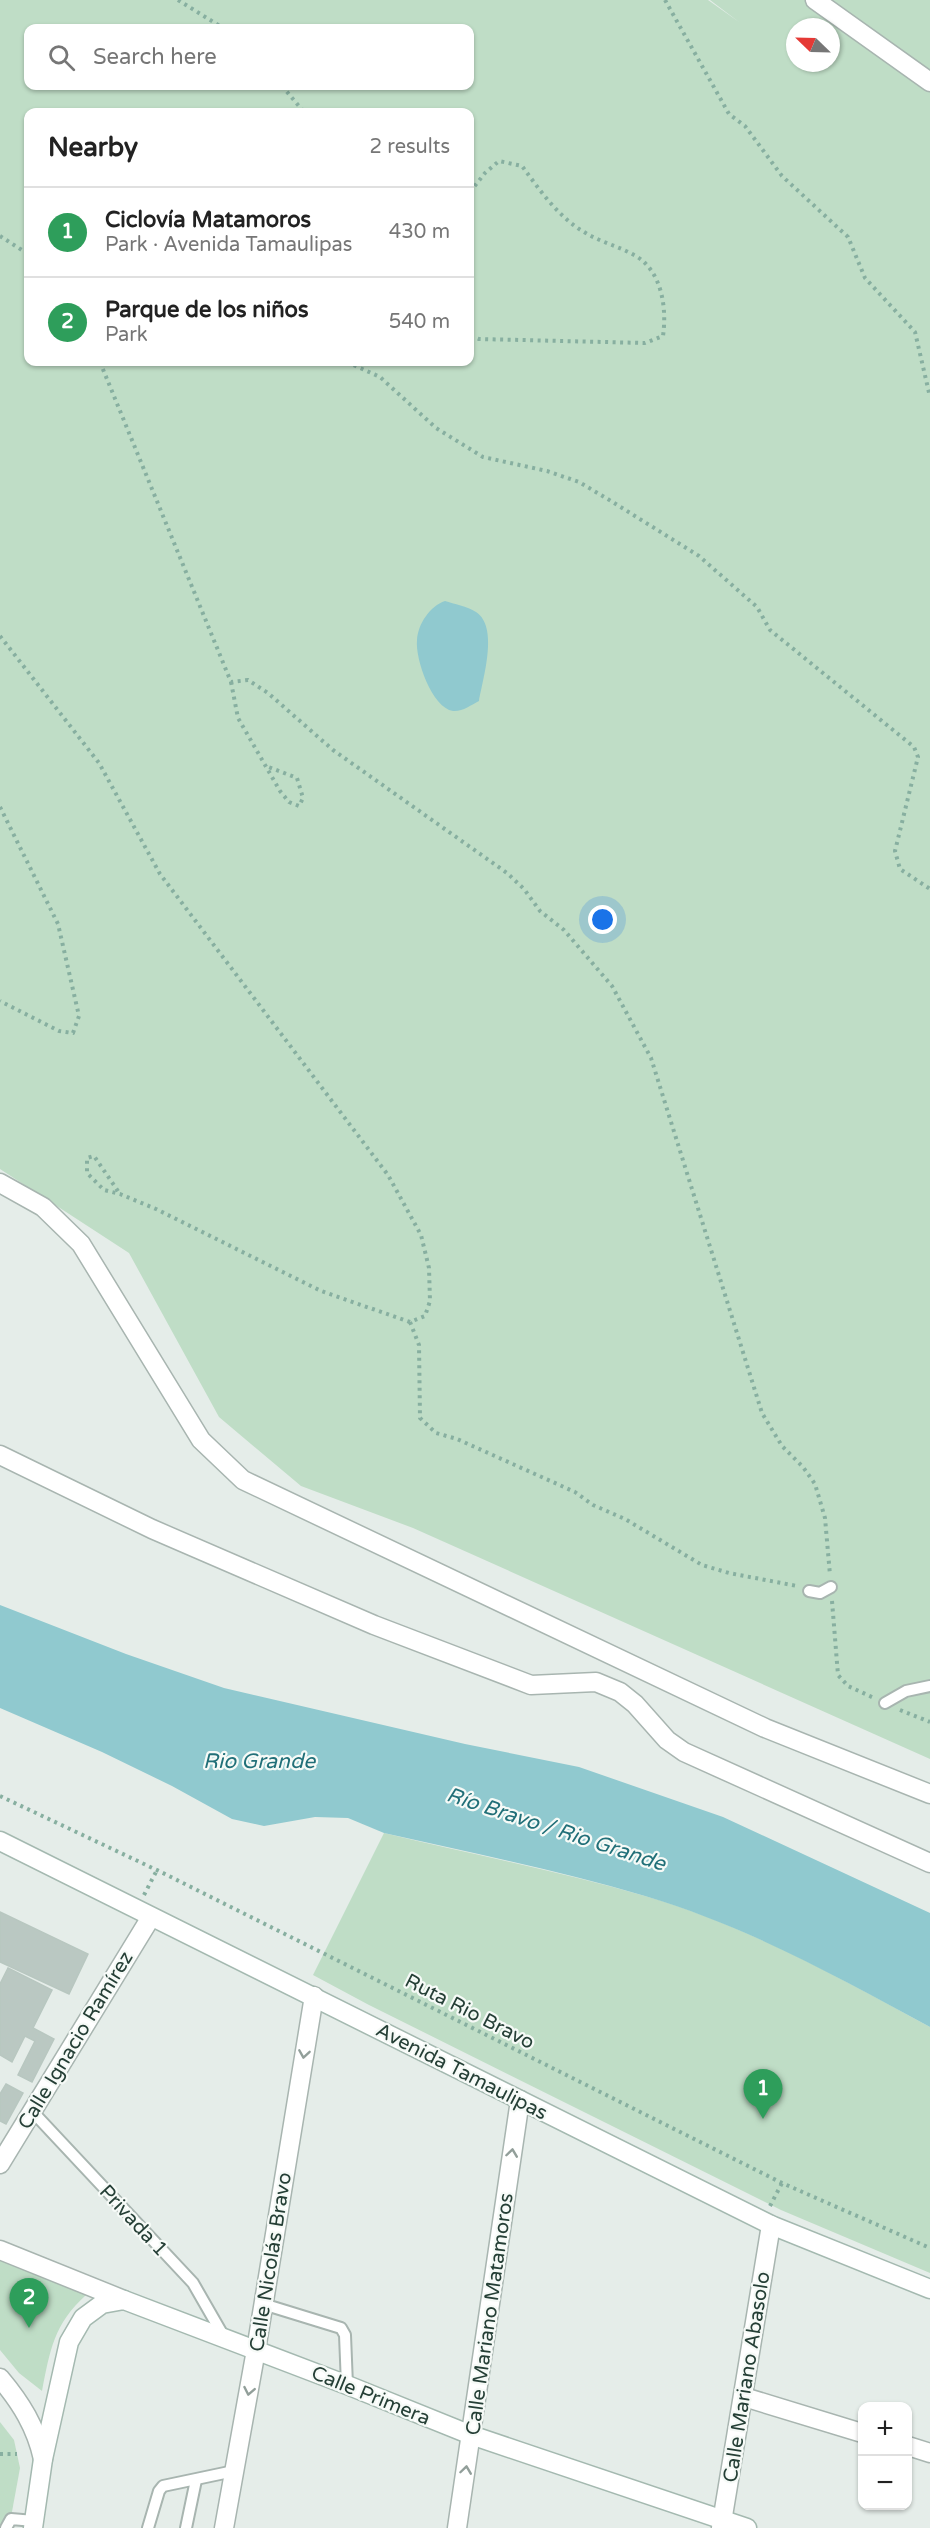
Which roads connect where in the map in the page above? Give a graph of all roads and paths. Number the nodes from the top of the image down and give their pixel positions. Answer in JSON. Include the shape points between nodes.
{"nodes":[{"id":1,"x":178,"y":0,"type":"edge"},
{"id":2,"x":665,"y":0,"type":"edge"},
{"id":3,"x":815,"y":0,"type":"edge"},
{"id":4,"x":217,"y":24,"type":"edge"},
{"id":5,"x":930,"y":82,"type":"edge"},
{"id":6,"x":285,"y":90,"type":"edge"},
{"id":7,"x":301,"y":108,"type":"edge"},
{"id":8,"x":474,"y":187,"type":"edge"},
{"id":9,"x":0,"y":236,"type":"edge"},
{"id":10,"x":24,"y":251,"type":"edge"},
{"id":11,"x":474,"y":338,"type":"edge"},
{"id":12,"x":102,"y":366,"type":"edge"},
{"id":13,"x":355,"y":366,"type":"edge"},
{"id":14,"x":930,"y":397,"type":"edge"},
{"id":15,"x":0,"y":636,"type":"edge"},
{"id":16,"x":231,"y":682,"type":"junction"},
{"id":17,"x":266,"y":766,"type":"junction"},
{"id":18,"x":0,"y":807,"type":"edge"},
{"id":19,"x":930,"y":889,"type":"edge"},
{"id":20,"x":0,"y":1000,"type":"edge"},
{"id":21,"x":0,"y":1183,"type":"edge"},
{"id":22,"x":120,"y":1194,"type":"junction"},
{"id":23,"x":410,"y":1322,"type":"junction"},
{"id":24,"x":0,"y":1455,"type":"edge"},
{"id":25,"x":831,"y":1587,"type":"junction"},
{"id":26,"x":810,"y":1591,"type":"junction"},
{"id":27,"x":834,"y":1616,"type":"junction"},
{"id":28,"x":930,"y":1686,"type":"edge"},
{"id":29,"x":885,"y":1703,"type":"junction"},
{"id":30,"x":930,"y":1722,"type":"edge"},
{"id":31,"x":930,"y":1794,"type":"edge"},
{"id":32,"x":0,"y":1796,"type":"edge"},
{"id":33,"x":0,"y":1841,"type":"edge"},
{"id":34,"x":930,"y":1863,"type":"edge"},
{"id":35,"x":157,"y":1870,"type":"junction"},
{"id":36,"x":144,"y":1913,"type":"junction"},
{"id":37,"x":314,"y":1996,"type":"junction"},
{"id":38,"x":520,"y":2100,"type":"junction"},
{"id":39,"x":32,"y":2110,"type":"junction"},
{"id":40,"x":0,"y":2164,"type":"edge"},
{"id":41,"x":782,"y":2183,"type":"junction"},
{"id":42,"x":766,"y":2223,"type":"junction"},
{"id":43,"x":930,"y":2248,"type":"edge"},
{"id":44,"x":0,"y":2250,"type":"edge"},
{"id":45,"x":930,"y":2289,"type":"edge"},
{"id":46,"x":124,"y":2300,"type":"junction"},
{"id":47,"x":263,"y":2304,"type":"junction"},
{"id":48,"x":224,"y":2337,"type":"junction"},
{"id":49,"x":256,"y":2350,"type":"junction"},
{"id":50,"x":0,"y":2378,"type":"edge"},
{"id":51,"x":347,"y":2385,"type":"junction"},
{"id":52,"x":744,"y":2397,"type":"junction"},
{"id":53,"x":858,"y":2432,"type":"edge"},
{"id":54,"x":471,"y":2435,"type":"junction"},
{"id":55,"x":912,"y":2447,"type":"edge"},
{"id":56,"x":930,"y":2453,"type":"edge"},
{"id":57,"x":0,"y":2454,"type":"edge"},
{"id":58,"x":17,"y":2454,"type":"dead end"},
{"id":59,"x":43,"y":2459,"type":"junction"},
{"id":60,"x":234,"y":2471,"type":"junction"},
{"id":61,"x":196,"y":2480,"type":"junction"},
{"id":62,"x":33,"y":2524,"type":"edge"},
{"id":63,"x":721,"y":2524,"type":"edge"},
{"id":64,"x":6,"y":2528,"type":"edge"},
{"id":65,"x":148,"y":2528,"type":"edge"},
{"id":66,"x":186,"y":2528,"type":"edge"},
{"id":67,"x":224,"y":2528,"type":"edge"},
{"id":68,"x":457,"y":2528,"type":"edge"},
{"id":69,"x":747,"y":2528,"type":"edge"}],
"edges":[{"from":1,"to":4,"type":"path"},
{"from":2,"to":14,"type":"path","via":[[729,114],[745,126],[782,176],[848,237],[865,278],[915,332]]},
{"from":3,"to":5,"type":"street"},
{"from":6,"to":7,"type":"path"},
{"from":8,"to":11,"type":"path","via":[[499,161],[522,166],[558,210],[583,232],[637,256],[651,269],[666,316],[663,336],[645,343]]},
{"from":9,"to":10,"type":"path"},
{"from":12,"to":16,"type":"path"},
{"from":13,"to":19,"type":"path","via":[[380,377],[436,428],[483,457],[579,482],[699,556],[757,607],[770,630],[914,747],[918,757],[895,851],[900,869]]},
{"from":15,"to":23,"type":"path","via":[[99,763],[160,874],[388,1175],[421,1235],[429,1268],[430,1301],[425,1316]]},
{"from":16,"to":17,"type":"path","via":[[238,718]]},
{"from":16,"to":25,"type":"path","via":[[248,680],[268,693],[333,750],[507,873],[612,986],[651,1058],[762,1413],[782,1446],[815,1484],[825,1518]]},
{"from":17,"to":17,"type":"path","via":[[289,802],[299,806],[303,798],[297,778]]},
{"from":18,"to":20,"type":"path","via":[[58,924],[80,1016],[73,1033],[59,1031]]},
{"from":21,"to":31,"type":"street","via":[[43,1207],[81,1244],[201,1440],[243,1480],[765,1728]]},
{"from":22,"to":22,"type":"path","via":[[104,1190],[87,1173],[87,1158],[94,1156]]},
{"from":22,"to":23,"type":"path","via":[[321,1291]]},
{"from":23,"to":26,"type":"path","via":[[419,1345],[420,1418],[436,1433],[575,1492],[702,1565]]},
{"from":24,"to":34,"type":"street","via":[[162,1534],[374,1625],[510,1677],[531,1685],[596,1682],[620,1692],[684,1752]]},
{"from":25,"to":26,"type":"lane","via":[[820,1593]]},
{"from":25,"to":27,"type":"path"},
{"from":26,"to":27,"type":"path"},
{"from":27,"to":29,"type":"path","via":[[838,1675],[848,1686]]},
{"from":28,"to":29,"type":"lane","via":[[906,1691]]},
{"from":29,"to":30,"type":"path"},
{"from":32,"to":35,"type":"path","name":"Ruta Rio Bravo"},
{"from":33,"to":36,"type":"street","name":"Avenida Tamaulipas"},
{"from":35,"to":36,"type":"path"},
{"from":35,"to":41,"type":"path","name":"Ruta Rio Bravo"},
{"from":36,"to":37,"type":"street","name":"Avenida Tamaulipas"},
{"from":36,"to":39,"type":"street","name":"Calle Ignacio Ramírez"},
{"from":37,"to":38,"type":"street","name":"Avenida Tamaulipas"},
{"from":37,"to":47,"type":"street","name":"Calle Nicolás Bravo","one_way":true},
{"from":38,"to":42,"type":"street","name":"Avenida Tamaulipas"},
{"from":54,"to":38,"type":"street","name":"Calle Mariano Matamoros","one_way":true},
{"from":39,"to":40,"type":"street","name":"Calle Ignacio Ramírez"},
{"from":39,"to":48,"type":"lane","name":"Privada 1","via":[[193,2283]]},
{"from":41,"to":42,"type":"path"},
{"from":41,"to":43,"type":"path","name":"Ruta Rio Bravo"},
{"from":42,"to":45,"type":"street","name":"Avenida Tamaulipas"},
{"from":42,"to":52,"type":"street","name":"Calle Mariano Abasolo"},
{"from":44,"to":46,"type":"street","name":"Calle Primera"},
{"from":46,"to":48,"type":"street","name":"Calle Primera"},
{"from":46,"to":59,"type":"street","via":[[102,2304],[75,2329],[64,2355]]},
{"from":47,"to":49,"type":"street","name":"Calle Nicolás Bravo"},
{"from":47,"to":51,"type":"lane","via":[[341,2328],[345,2335]]},
{"from":48,"to":49,"type":"street","name":"Calle Primera"},
{"from":49,"to":51,"type":"street","name":"Calle Primera"},
{"from":49,"to":60,"type":"street","name":"Calle Nicolás Bravo","one_way":true},
{"from":50,"to":59,"type":"street","via":[[28,2414]]},
{"from":51,"to":54,"type":"street","name":"Calle Primera"},
{"from":52,"to":53,"type":"street"},
{"from":52,"to":63,"type":"street","name":"Calle Mariano Abasolo"},
{"from":54,"to":63,"type":"street","name":"Calle Primera"},
{"from":68,"to":54,"type":"street","name":"Calle Mariano Matamoros","one_way":true},
{"from":55,"to":56,"type":"street"},
{"from":57,"to":58,"type":"path"},
{"from":59,"to":62,"type":"street"},
{"from":60,"to":61,"type":"lane"},
{"from":60,"to":67,"type":"street","name":"Calle Nicolás Bravo"},
{"from":61,"to":65,"type":"lane","via":[[159,2490]]},
{"from":61,"to":66,"type":"lane"},
{"from":62,"to":64,"type":"lane","via":[[11,2519]]},
{"from":63,"to":69,"type":"street","name":"Calle Primera"}]}
